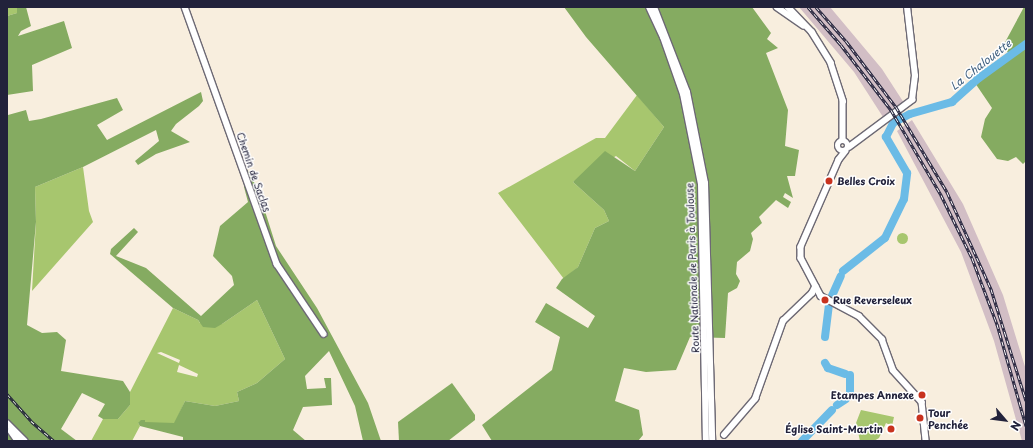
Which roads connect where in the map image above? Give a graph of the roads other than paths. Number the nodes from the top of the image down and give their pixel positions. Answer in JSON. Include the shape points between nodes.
{"nodes":[{"id":1,"x":185,"y":7,"type":"edge"},
{"id":2,"x":649,"y":7,"type":"edge"},
{"id":3,"x":654,"y":7,"type":"edge"},
{"id":4,"x":777,"y":7,"type":"edge"},
{"id":5,"x":788,"y":7,"type":"edge"},
{"id":6,"x":907,"y":7,"type":"edge"},
{"id":7,"x":794,"y":16,"type":"junction"},
{"id":8,"x":845,"y":146,"type":"junction"},
{"id":9,"x":814,"y":287,"type":"junction"},
{"id":10,"x":324,"y":334,"type":"dead end"},
{"id":11,"x":7,"y":423,"type":"edge"},
{"id":12,"x":724,"y":436,"type":"dead end"},
{"id":13,"x":18,"y":441,"type":"edge"},
{"id":14,"x":25,"y":441,"type":"edge"},
{"id":15,"x":706,"y":441,"type":"edge"},
{"id":16,"x":712,"y":441,"type":"edge"},
{"id":17,"x":926,"y":441,"type":"edge"}],
"edges":[{"from":1,"to":10,"type":"main road","name":"Chemin de Saclas","via":[[277,264]]},
{"from":2,"to":15,"type":"main road","name":"Route Nationale de Paris à Toulouse","via":[[663,37],[683,94],[701,184]]},
{"from":3,"to":16,"type":"main road","name":"Route Nationale de Paris à Toulouse","via":[[687,92],[704,177],[708,216]]},
{"from":4,"to":7,"type":"main road"},
{"from":5,"to":7,"type":"main road"},
{"from":6,"to":8,"type":"main road","via":[[915,76],[912,100],[883,124]]},
{"from":7,"to":8,"type":"main road","via":[[825,50],[839,84]]},
{"from":8,"to":9,"type":"main road","via":[[801,247],[802,262]]},
{"from":9,"to":12,"type":"main road","via":[[812,293],[783,321],[755,399]]},
{"from":9,"to":17,"type":"main road","via":[[830,301],[864,320],[882,339],[893,370],[922,402]]},
{"from":11,"to":13,"type":"main road"},
{"from":11,"to":14,"type":"main road"}]}
